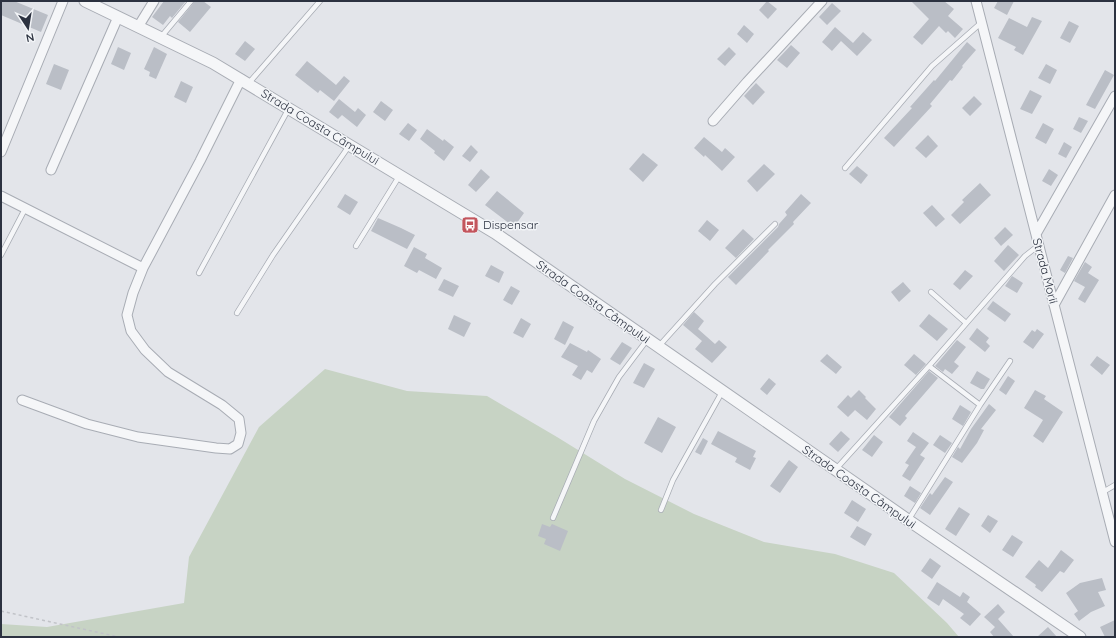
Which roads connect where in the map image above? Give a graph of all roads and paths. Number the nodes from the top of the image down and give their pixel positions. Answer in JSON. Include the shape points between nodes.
{"nodes":[{"id":1,"x":63,"y":1,"type":"edge"},
{"id":2,"x":85,"y":1,"type":"edge"},
{"id":3,"x":154,"y":1,"type":"edge"},
{"id":4,"x":191,"y":1,"type":"edge"},
{"id":5,"x":320,"y":1,"type":"edge"},
{"id":6,"x":822,"y":1,"type":"edge"},
{"id":7,"x":976,"y":1,"type":"edge"},
{"id":8,"x":118,"y":17,"type":"junction"},
{"id":9,"x":982,"y":22,"type":"junction"},
{"id":10,"x":138,"y":27,"type":"junction"},
{"id":11,"x":160,"y":38,"type":"junction"},
{"id":12,"x":244,"y":81,"type":"junction"},
{"id":13,"x":1115,"y":96,"type":"edge"},
{"id":14,"x":289,"y":108,"type":"junction"},
{"id":15,"x":712,"y":121,"type":"dead end"},
{"id":16,"x":350,"y":145,"type":"junction"},
{"id":17,"x":1,"y":152,"type":"edge"},
{"id":18,"x":845,"y":168,"type":"dead end"},
{"id":19,"x":51,"y":170,"type":"dead end"},
{"id":20,"x":400,"y":175,"type":"junction"},
{"id":21,"x":1115,"y":194,"type":"edge"},
{"id":22,"x":1,"y":196,"type":"edge"},
{"id":23,"x":25,"y":209,"type":"junction"},
{"id":24,"x":775,"y":224,"type":"dead end"},
{"id":25,"x":1036,"y":234,"type":"junction"},
{"id":26,"x":356,"y":246,"type":"dead end"},
{"id":27,"x":1039,"y":246,"type":"junction"},
{"id":28,"x":1,"y":255,"type":"edge"},
{"id":29,"x":143,"y":268,"type":"junction"},
{"id":30,"x":199,"y":273,"type":"dead end"},
{"id":31,"x":931,"y":292,"type":"dead end"},
{"id":32,"x":1054,"y":305,"type":"junction"},
{"id":33,"x":237,"y":313,"type":"dead end"},
{"id":34,"x":966,"y":323,"type":"junction"},
{"id":35,"x":647,"y":340,"type":"junction"},
{"id":36,"x":658,"y":347,"type":"junction"},
{"id":37,"x":1010,"y":361,"type":"dead end"},
{"id":38,"x":929,"y":366,"type":"junction"},
{"id":39,"x":722,"y":392,"type":"junction"},
{"id":40,"x":22,"y":400,"type":"dead end"},
{"id":41,"x":980,"y":405,"type":"junction"},
{"id":42,"x":835,"y":470,"type":"junction"},
{"id":43,"x":1115,"y":485,"type":"edge"},
{"id":44,"x":1103,"y":492,"type":"junction"},
{"id":45,"x":661,"y":510,"type":"dead end"},
{"id":46,"x":553,"y":518,"type":"dead end"},
{"id":47,"x":908,"y":520,"type":"junction"},
{"id":48,"x":1115,"y":542,"type":"edge"},
{"id":49,"x":1,"y":611,"type":"edge"},
{"id":50,"x":119,"y":637,"type":"edge"},
{"id":51,"x":1080,"y":637,"type":"edge"}],
"edges":[{"from":1,"to":17,"type":"street"},
{"from":2,"to":8,"type":"street","name":"Strada Coasta Câmpului"},
{"from":3,"to":10,"type":"street"},
{"from":4,"to":11,"type":"lane"},
{"from":5,"to":12,"type":"lane"},
{"from":6,"to":15,"type":"street"},
{"from":7,"to":9,"type":"street","name":"Strada Morii"},
{"from":8,"to":10,"type":"street","name":"Strada Coasta Câmpului"},
{"from":8,"to":19,"type":"street"},
{"from":9,"to":18,"type":"lane","via":[[932,66]]},
{"from":9,"to":25,"type":"street","name":"Strada Morii"},
{"from":10,"to":11,"type":"street","name":"Strada Coasta Câmpului"},
{"from":11,"to":12,"type":"street","name":"Strada Coasta Câmpului","via":[[214,63]]},
{"from":12,"to":14,"type":"street","name":"Strada Coasta Câmpului"},
{"from":12,"to":29,"type":"street"},
{"from":13,"to":25,"type":"street"},
{"from":14,"to":16,"type":"street","name":"Strada Coasta Câmpului"},
{"from":14,"to":30,"type":"lane"},
{"from":16,"to":20,"type":"street","name":"Strada Coasta Câmpului"},
{"from":16,"to":33,"type":"lane","via":[[272,255]]},
{"from":20,"to":26,"type":"lane"},
{"from":20,"to":35,"type":"street","name":"Strada Coasta Câmpului","via":[[495,233]]},
{"from":21,"to":32,"type":"street"},
{"from":22,"to":23,"type":"street"},
{"from":23,"to":28,"type":"lane"},
{"from":23,"to":29,"type":"street"},
{"from":24,"to":36,"type":"lane","via":[[715,284]]},
{"from":25,"to":27,"type":"street","name":"Strada Morii"},
{"from":27,"to":32,"type":"street","name":"Strada Morii"},
{"from":27,"to":34,"type":"lane","via":[[1024,256]]},
{"from":29,"to":40,"type":"street","via":[[127,315],[131,331],[145,350],[168,372],[222,405],[239,419],[241,433],[238,444],[230,449],[138,437],[87,424]]},
{"from":31,"to":34,"type":"lane"},
{"from":32,"to":44,"type":"street","name":"Strada Morii"},
{"from":34,"to":38,"type":"lane"},
{"from":35,"to":36,"type":"street","name":"Strada Coasta Câmpului"},
{"from":35,"to":46,"type":"lane","via":[[619,377],[594,421]]},
{"from":36,"to":39,"type":"street","name":"Strada Coasta Câmpului"},
{"from":37,"to":41,"type":"lane"},
{"from":38,"to":41,"type":"lane"},
{"from":38,"to":42,"type":"lane"},
{"from":39,"to":42,"type":"street","name":"Strada Coasta Câmpului"},
{"from":39,"to":45,"type":"lane","via":[[673,480]]},
{"from":41,"to":47,"type":"lane"},
{"from":42,"to":47,"type":"street","name":"Strada Coasta Câmpului"},
{"from":43,"to":44,"type":"lane"},
{"from":44,"to":48,"type":"street","name":"Strada Morii"},
{"from":47,"to":51,"type":"street","name":"Strada Coasta Câmpului"},
{"from":49,"to":50,"type":"path"}]}
